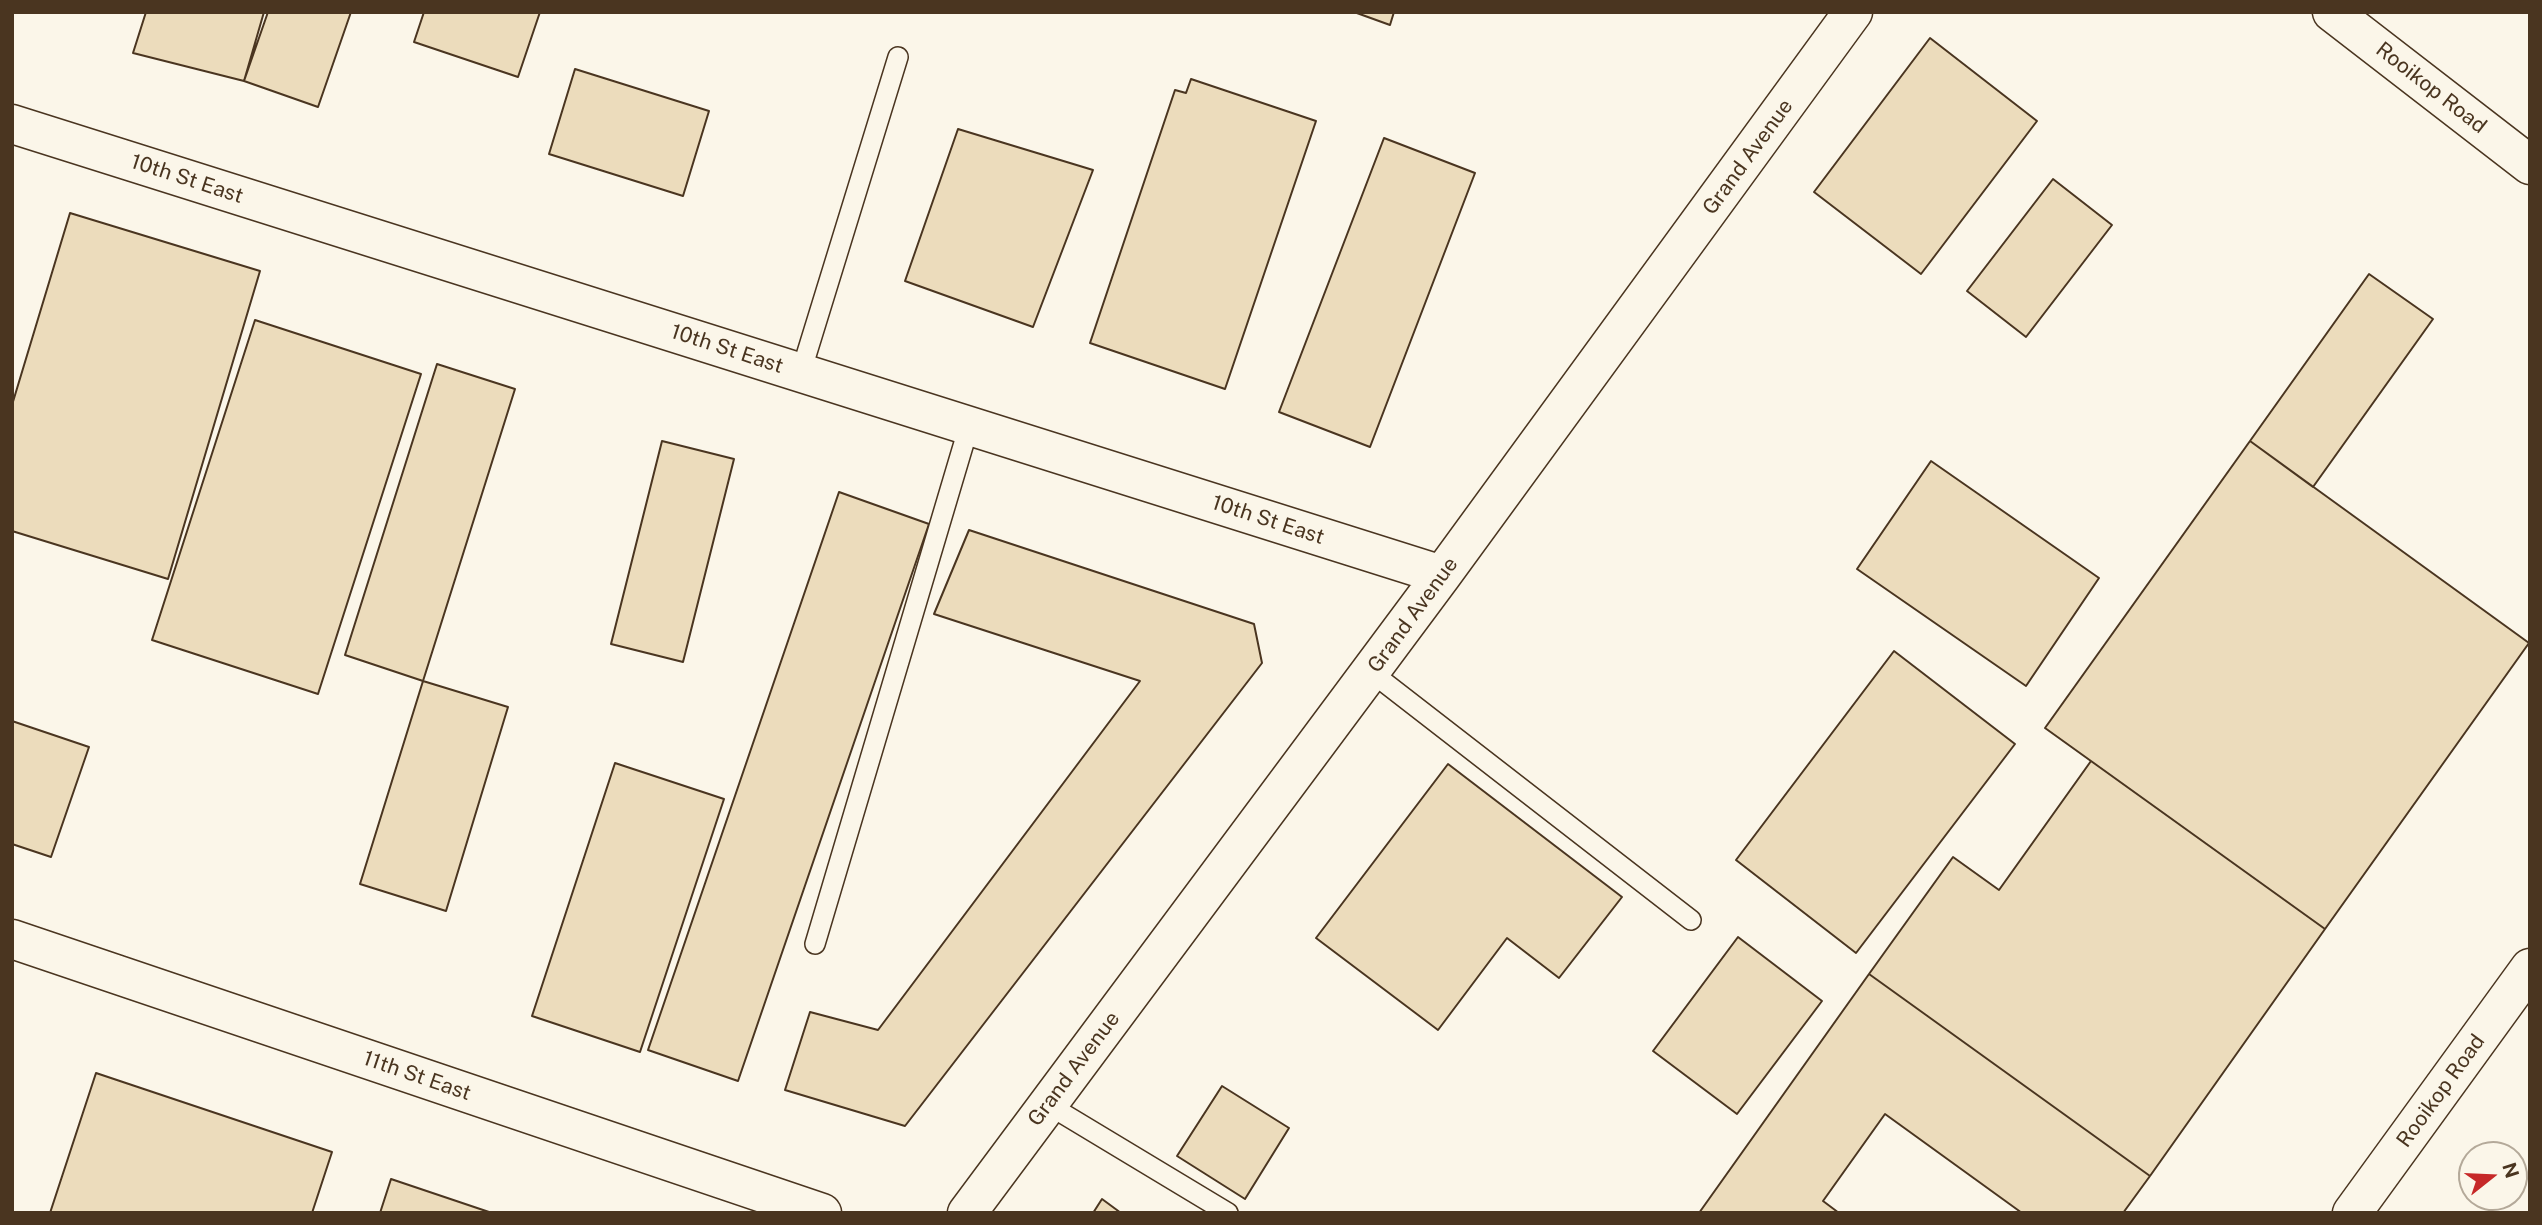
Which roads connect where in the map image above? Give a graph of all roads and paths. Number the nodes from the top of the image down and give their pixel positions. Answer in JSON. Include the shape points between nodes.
{"nodes":[{"id":1,"x":1853,"y":12,"type":"edge"},
{"id":2,"x":2332,"y":12,"type":"edge"},
{"id":3,"x":898,"y":57,"type":"dead end"},
{"id":4,"x":12,"y":124,"type":"edge"},
{"id":5,"x":2530,"y":164,"type":"edge"},
{"id":6,"x":801,"y":373,"type":"junction"},
{"id":7,"x":969,"y":426,"type":"junction"},
{"id":8,"x":1442,"y":575,"type":"junction"},
{"id":9,"x":1371,"y":671,"type":"junction"},
{"id":10,"x":1691,"y":920,"type":"dead end"},
{"id":11,"x":12,"y":939,"type":"edge"},
{"id":12,"x":815,"y":944,"type":"dead end"},
{"id":13,"x":2530,"y":968,"type":"edge"},
{"id":14,"x":1047,"y":1104,"type":"junction"},
{"id":15,"x":822,"y":1213,"type":"edge"},
{"id":16,"x":967,"y":1213,"type":"edge"},
{"id":17,"x":1228,"y":1213,"type":"edge"},
{"id":18,"x":2352,"y":1213,"type":"edge"}],
"edges":[{"from":1,"to":8,"type":"street","name":"Grand Avenue"},
{"from":2,"to":5,"type":"street","name":"Rooikop Road"},
{"from":3,"to":6,"type":"lane"},
{"from":4,"to":6,"type":"street","name":"10th St East"},
{"from":6,"to":7,"type":"street","name":"10th St East"},
{"from":7,"to":8,"type":"street","name":"10th St East"},
{"from":7,"to":12,"type":"lane"},
{"from":8,"to":9,"type":"street","name":"Grand Avenue"},
{"from":9,"to":10,"type":"lane"},
{"from":9,"to":14,"type":"street","name":"Grand Avenue"},
{"from":11,"to":15,"type":"street","name":"11th St East"},
{"from":13,"to":18,"type":"street","name":"Rooikop Road"},
{"from":14,"to":16,"type":"street","name":"Grand Avenue"},
{"from":14,"to":17,"type":"lane"}]}
